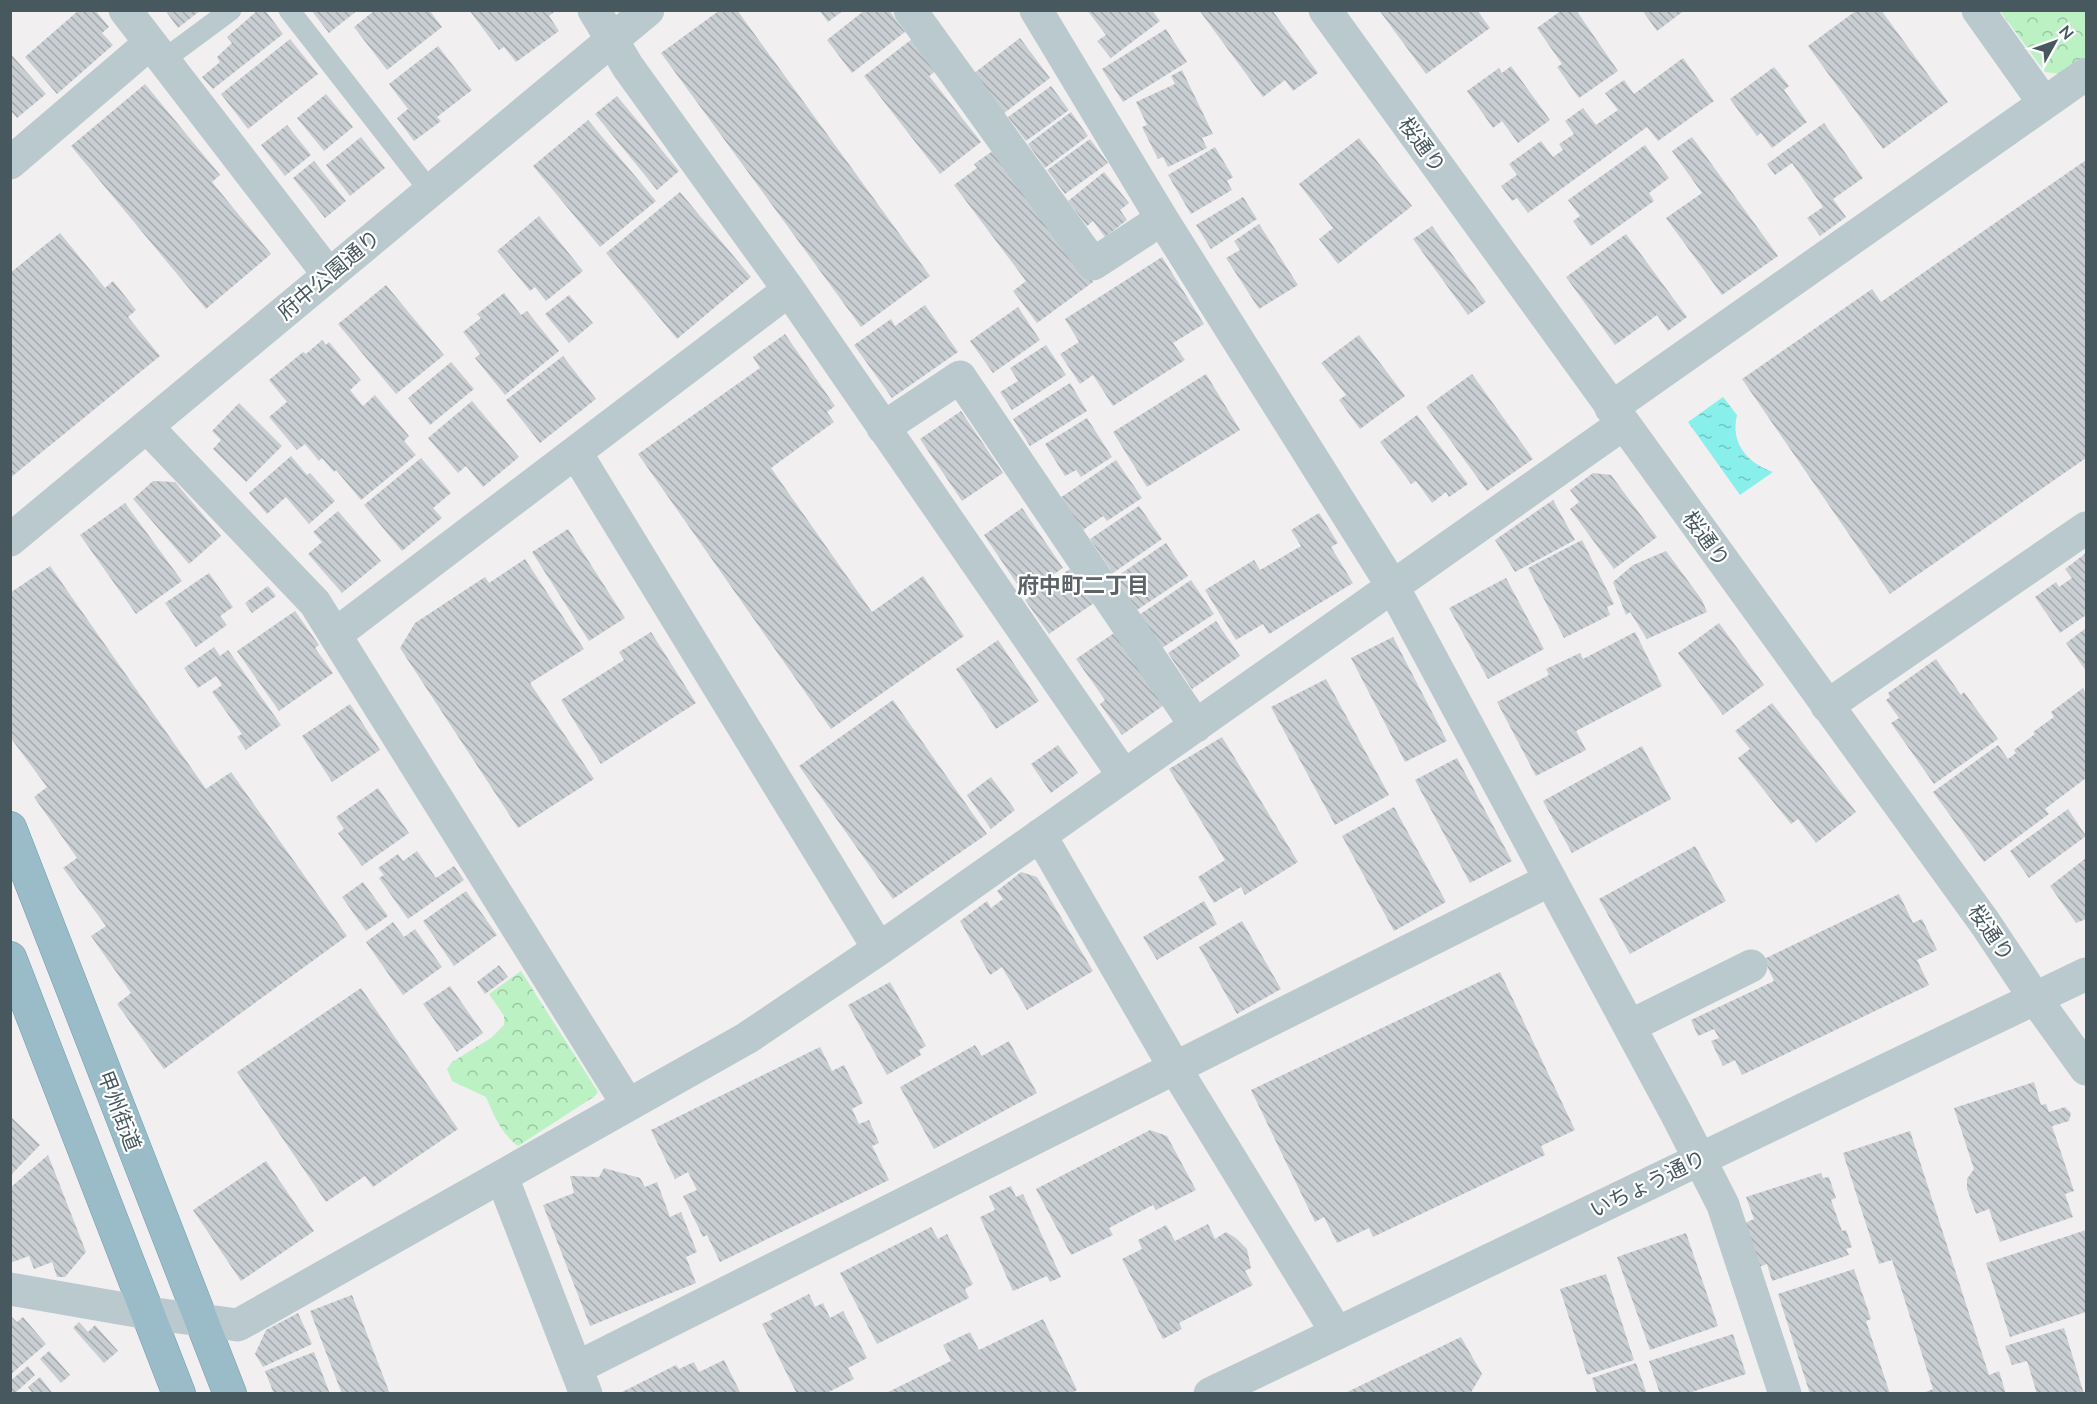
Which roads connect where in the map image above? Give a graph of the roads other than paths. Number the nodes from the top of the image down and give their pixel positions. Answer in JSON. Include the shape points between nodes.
{"nodes":[{"id":1,"x":125,"y":10,"type":"edge"},
{"id":2,"x":231,"y":10,"type":"edge"},
{"id":3,"x":289,"y":10,"type":"edge"},
{"id":4,"x":594,"y":10,"type":"edge"},
{"id":5,"x":648,"y":10,"type":"edge"},
{"id":6,"x":910,"y":10,"type":"edge"},
{"id":7,"x":1036,"y":10,"type":"edge"},
{"id":8,"x":1325,"y":10,"type":"edge"},
{"id":9,"x":1978,"y":10,"type":"edge"},
{"id":10,"x":611,"y":41,"type":"junction"},
{"id":11,"x":156,"y":52,"type":"junction"},
{"id":12,"x":2086,"y":74,"type":"edge"},
{"id":13,"x":2044,"y":103,"type":"junction"},
{"id":14,"x":10,"y":163,"type":"edge"},
{"id":15,"x":430,"y":191,"type":"junction"},
{"id":16,"x":1162,"y":219,"type":"junction"},
{"id":17,"x":329,"y":275,"type":"junction"},
{"id":18,"x":789,"y":290,"type":"junction"},
{"id":19,"x":1617,"y":416,"type":"junction"},
{"id":20,"x":147,"y":427,"type":"junction"},
{"id":21,"x":883,"y":428,"type":"junction"},
{"id":22,"x":576,"y":453,"type":"junction"},
{"id":23,"x":2086,"y":528,"type":"edge"},
{"id":24,"x":10,"y":540,"type":"edge"},
{"id":25,"x":1393,"y":587,"type":"junction"},
{"id":26,"x":336,"y":634,"type":"junction"},
{"id":27,"x":1827,"y":706,"type":"junction"},
{"id":28,"x":1196,"y":726,"type":"junction"},
{"id":29,"x":1124,"y":776,"type":"junction"},
{"id":30,"x":10,"y":828,"type":"edge"},
{"id":31,"x":1040,"y":835,"type":"junction"},
{"id":32,"x":1550,"y":880,"type":"junction"},
{"id":33,"x":879,"y":949,"type":"junction"},
{"id":34,"x":10,"y":958,"type":"edge"},
{"id":35,"x":1751,"y":966,"type":"dead end"},
{"id":36,"x":2086,"y":974,"type":"edge"},
{"id":37,"x":2034,"y":998,"type":"junction"},
{"id":38,"x":1630,"y":1026,"type":"junction"},
{"id":39,"x":1175,"y":1068,"type":"junction"},
{"id":40,"x":2086,"y":1069,"type":"edge"},
{"id":41,"x":628,"y":1105,"type":"junction"},
{"id":42,"x":1700,"y":1159,"type":"junction"},
{"id":43,"x":502,"y":1177,"type":"junction"},
{"id":44,"x":10,"y":1288,"type":"edge"},
{"id":45,"x":148,"y":1313,"type":"junction"},
{"id":46,"x":202,"y":1320,"type":"junction"},
{"id":47,"x":1337,"y":1334,"type":"junction"},
{"id":48,"x":581,"y":1381,"type":"edge"},
{"id":49,"x":179,"y":1394,"type":"edge"},
{"id":50,"x":230,"y":1394,"type":"edge"},
{"id":51,"x":1210,"y":1394,"type":"edge"},
{"id":52,"x":1785,"y":1394,"type":"edge"}],
"edges":[{"from":1,"to":11,"type":"street"},
{"from":2,"to":11,"type":"lane"},
{"from":3,"to":15,"type":"lane"},
{"from":4,"to":10,"type":"street"},
{"from":5,"to":10,"type":"street","name":"府中公園通り"},
{"from":6,"to":16,"type":"street","via":[[1093,264]]},
{"from":7,"to":16,"type":"street"},
{"from":8,"to":19,"type":"street","name":"桜通り"},
{"from":9,"to":13,"type":"street"},
{"from":10,"to":15,"type":"street","name":"府中公園通り"},
{"from":10,"to":18,"type":"street"},
{"from":11,"to":14,"type":"street"},
{"from":11,"to":17,"type":"street"},
{"from":12,"to":13,"type":"street"},
{"from":13,"to":19,"type":"street"},
{"from":15,"to":17,"type":"street","name":"府中公園通り"},
{"from":16,"to":25,"type":"street"},
{"from":17,"to":20,"type":"street","name":"府中公園通り"},
{"from":18,"to":21,"type":"street"},
{"from":18,"to":22,"type":"street"},
{"from":19,"to":25,"type":"street"},
{"from":19,"to":27,"type":"street","name":"桜通り"},
{"from":20,"to":24,"type":"street","name":"府中公園通り"},
{"from":20,"to":26,"type":"street","via":[[315,603]]},
{"from":21,"to":28,"type":"street","via":[[960,377]]},
{"from":21,"to":29,"type":"street"},
{"from":22,"to":26,"type":"street"},
{"from":22,"to":33,"type":"street"},
{"from":23,"to":27,"type":"street"},
{"from":25,"to":28,"type":"street"},
{"from":25,"to":32,"type":"street"},
{"from":26,"to":41,"type":"street"},
{"from":27,"to":37,"type":"street","name":"桜通り","via":[[1985,923]]},
{"from":28,"to":29,"type":"street"},
{"from":29,"to":31,"type":"street"},
{"from":30,"to":46,"type":"highway","name":"甲州街道"},
{"from":31,"to":33,"type":"street"},
{"from":31,"to":39,"type":"street"},
{"from":32,"to":38,"type":"street"},
{"from":32,"to":39,"type":"street"},
{"from":33,"to":41,"type":"street","via":[[747,1038]]},
{"from":34,"to":45,"type":"highway"},
{"from":35,"to":38,"type":"street"},
{"from":36,"to":37,"type":"street","name":"いちょう通り"},
{"from":37,"to":40,"type":"street","name":"桜通り"},
{"from":37,"to":42,"type":"street","name":"いちょう通り"},
{"from":38,"to":42,"type":"street"},
{"from":39,"to":47,"type":"street"},
{"from":39,"to":48,"type":"street"},
{"from":41,"to":43,"type":"street"},
{"from":42,"to":47,"type":"street","name":"いちょう通り"},
{"from":42,"to":52,"type":"street","via":[[1724,1205]]},
{"from":43,"to":46,"type":"street","via":[[238,1325]]},
{"from":43,"to":48,"type":"street"},
{"from":44,"to":45,"type":"street"},
{"from":45,"to":46,"type":"street"},
{"from":45,"to":49,"type":"highway"},
{"from":46,"to":50,"type":"highway","name":"甲州街道"},
{"from":47,"to":51,"type":"street","name":"いちょう通り"}]}
